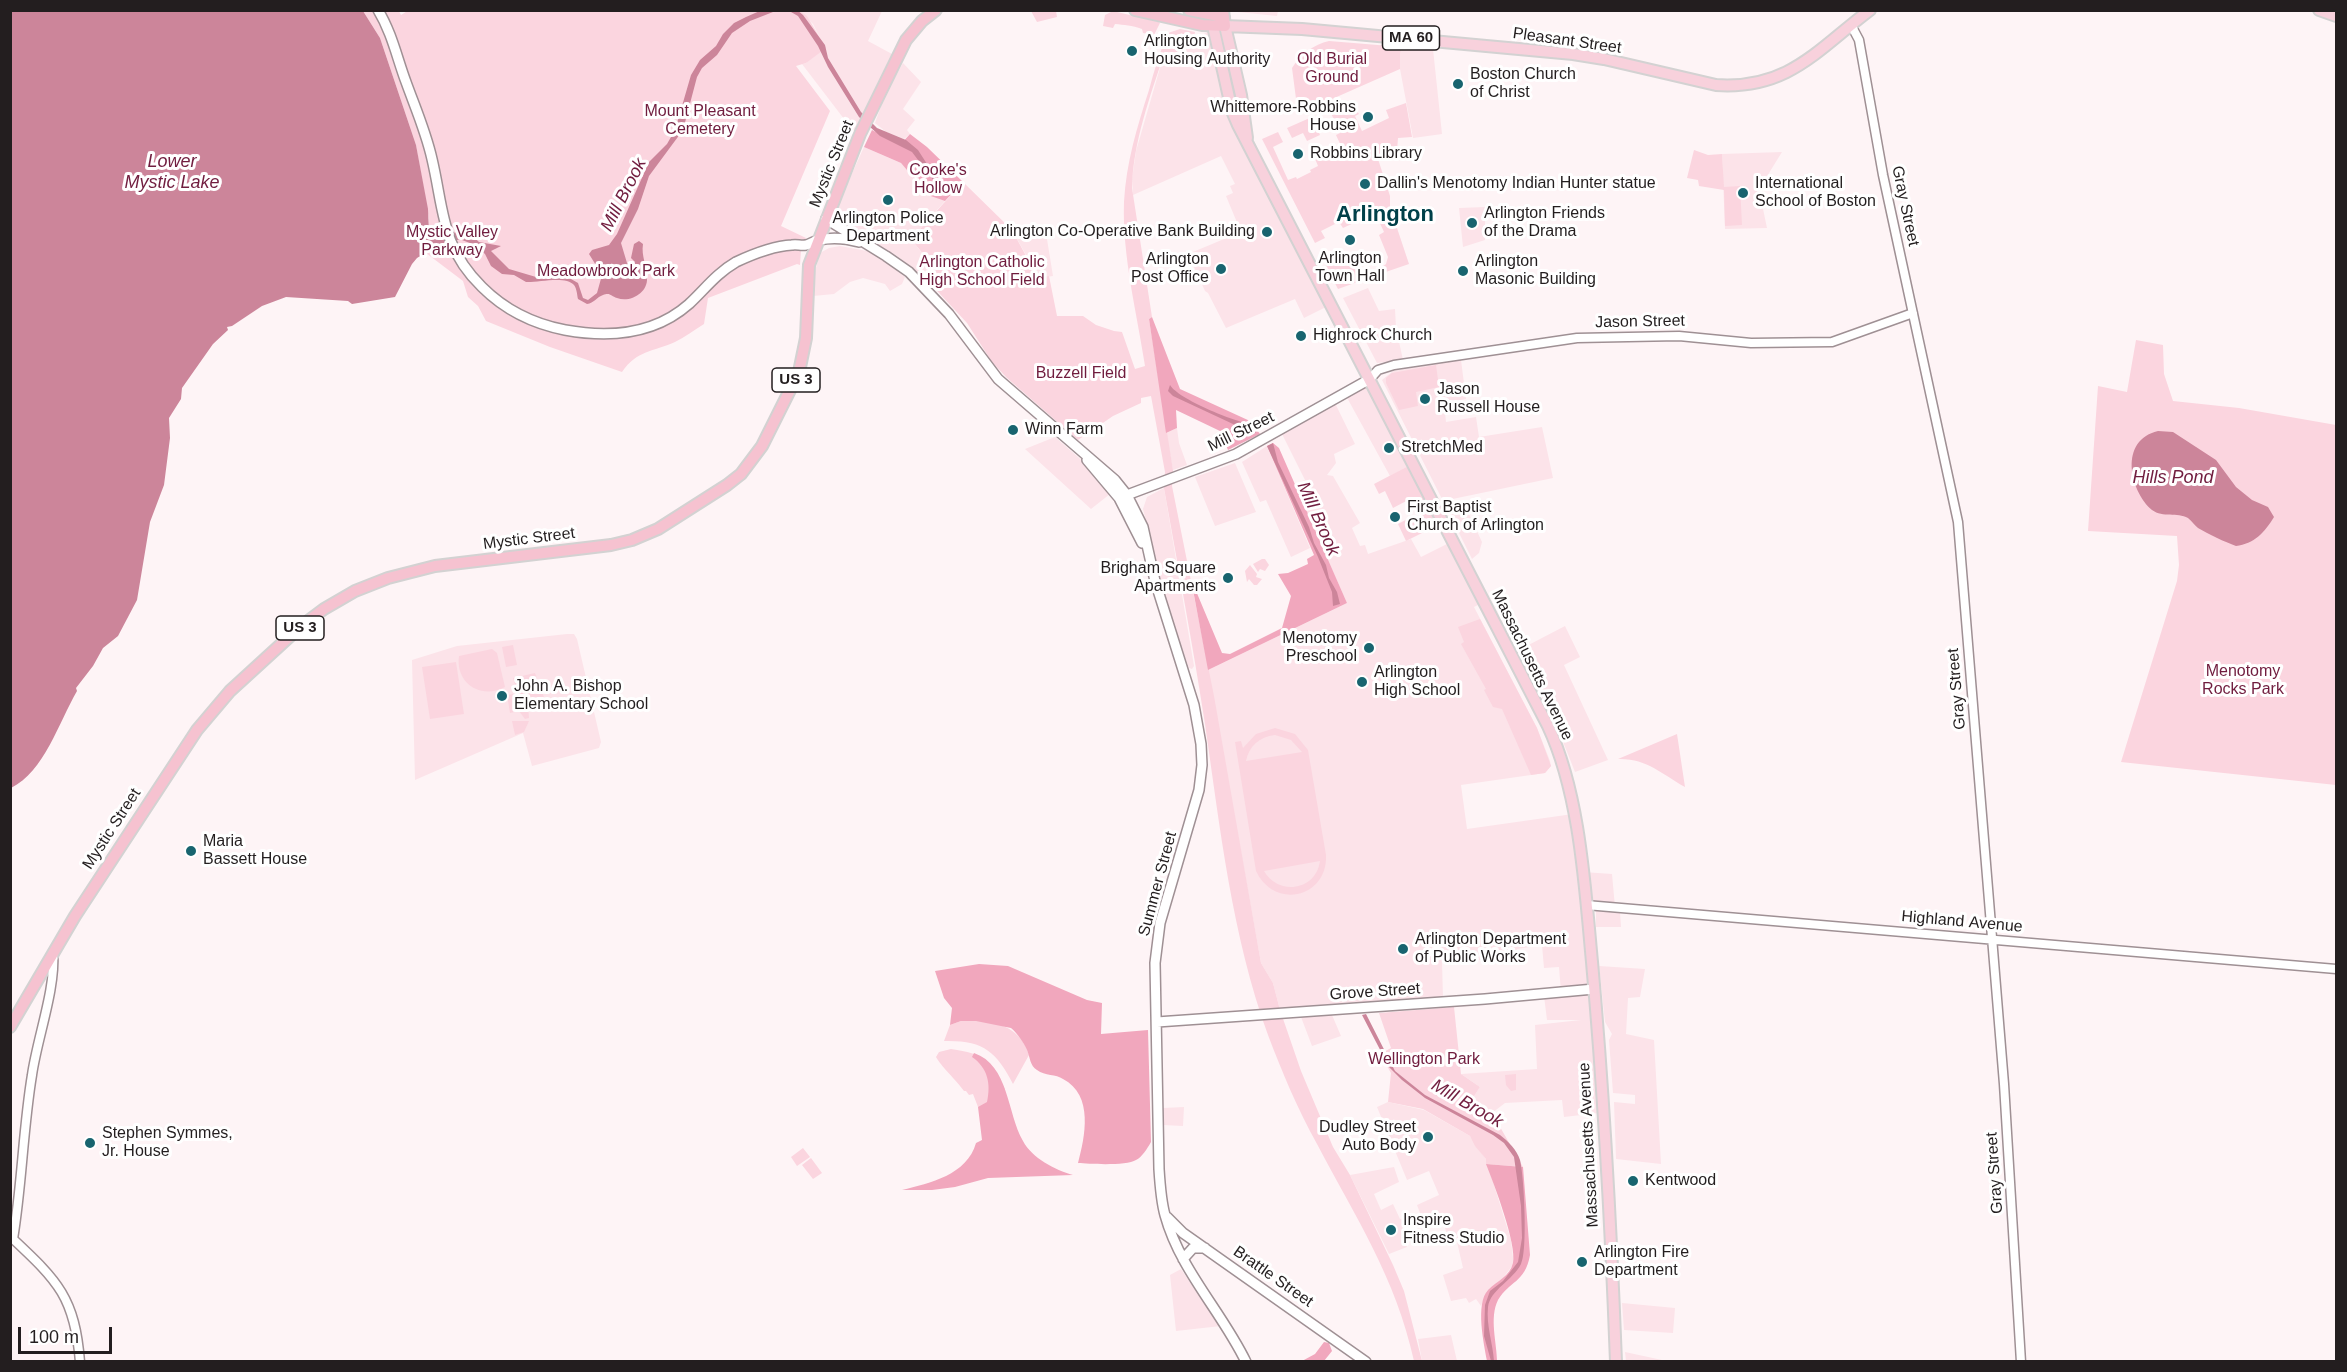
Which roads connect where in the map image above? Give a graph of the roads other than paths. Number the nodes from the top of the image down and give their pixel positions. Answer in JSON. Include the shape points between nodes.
{"nodes":[{"id":1,"x":378,"y":10,"type":"edge"},
{"id":2,"x":936,"y":10,"type":"edge"},
{"id":3,"x":1135,"y":10,"type":"edge"},
{"id":4,"x":1189,"y":10,"type":"edge"},
{"id":5,"x":1870,"y":10,"type":"edge"},
{"id":6,"x":2319,"y":10,"type":"edge"},
{"id":7,"x":2337,"y":16,"type":"edge"},
{"id":8,"x":1220,"y":19,"type":"edge"},
{"id":9,"x":1851,"y":25,"type":"junction"},
{"id":10,"x":826,"y":219,"type":"junction"},
{"id":11,"x":817,"y":241,"type":"junction"},
{"id":12,"x":880,"y":252,"type":"junction"},
{"id":13,"x":1913,"y":313,"type":"junction"},
{"id":14,"x":1370,"y":379,"type":"junction"},
{"id":15,"x":1123,"y":497,"type":"junction"},
{"id":16,"x":1586,"y":904,"type":"junction"},
{"id":17,"x":1992,"y":940,"type":"junction"},
{"id":18,"x":53,"y":951,"type":"junction"},
{"id":19,"x":2337,"y":969,"type":"edge"},
{"id":20,"x":1594,"y":989,"type":"junction"},
{"id":21,"x":1157,"y":1022,"type":"junction"},
{"id":22,"x":10,"y":1027,"type":"edge"},
{"id":23,"x":1165,"y":1215,"type":"junction"},
{"id":24,"x":1205,"y":1248,"type":"junction"},
{"id":25,"x":1183,"y":1259,"type":"junction"},
{"id":26,"x":80,"y":1362,"type":"edge"},
{"id":27,"x":1246,"y":1362,"type":"edge"},
{"id":28,"x":1366,"y":1362,"type":"edge"},
{"id":29,"x":1616,"y":1362,"type":"edge"},
{"id":30,"x":2021,"y":1362,"type":"edge"}],
"edges":[{"from":1,"to":11,"type":"main road","via":[[425,132],[452,244],[480,286],[517,313],[541,324],[581,333],[617,334],[645,329],[671,317],[738,261],[772,249]]},
{"from":2,"to":10,"type":"highway","name":"Mystic Street","number":"US 3","via":[[906,40]]},
{"from":3,"to":8,"type":"highway"},
{"from":4,"to":8,"type":"highway"},
{"from":5,"to":9,"type":"main road","name":"Pleasant Street","number":"MA 60"},
{"from":6,"to":7,"type":"main road"},
{"from":8,"to":9,"type":"main road","name":"Pleasant Street","number":"MA 60","via":[[1573,54],[1732,86],[1769,80],[1793,70]]},
{"from":8,"to":14,"type":"main road","name":"Massachusetts Avenue","via":[[1232,111]]},
{"from":9,"to":13,"type":"street","name":"Gray Street","via":[[1859,40]]},
{"from":10,"to":11,"type":"highway","name":"Mystic Street","number":"US 3"},
{"from":10,"to":12,"type":"main road","name":"Summer Street"},
{"from":11,"to":12,"type":"main road","name":"Summer Street","via":[[850,240]]},
{"from":11,"to":18,"type":"highway","name":"Mystic Street","number":"US 3","via":[[808,269],[806,338],[799,372],[762,446],[741,474],[665,525],[632,540],[435,566],[373,583],[319,612],[249,673],[205,719]]},
{"from":12,"to":15,"type":"main road","name":"Summer Street","via":[[914,277],[954,321],[991,372],[1070,442]]},
{"from":13,"to":14,"type":"street","name":"Jason Street","via":[[1832,342],[1751,343],[1679,336],[1576,338],[1394,365],[1378,370]]},
{"from":13,"to":17,"type":"street","name":"Gray Street","via":[[1958,522]]},
{"from":14,"to":15,"type":"main road","name":"Mill Street","via":[[1236,454]]},
{"from":14,"to":16,"type":"main road","name":"Massachusetts Avenue","via":[[1556,745],[1573,814]]},
{"from":15,"to":21,"type":"main road","name":"Summer Street","via":[[1149,559],[1194,705],[1202,765],[1197,799],[1160,922],[1155,963]]},
{"from":16,"to":17,"type":"street","name":"Highland Avenue"},
{"from":16,"to":20,"type":"main road","name":"Massachusetts Avenue"},
{"from":17,"to":19,"type":"street","name":"Highland Avenue"},
{"from":17,"to":30,"type":"street","name":"Gray Street"},
{"from":18,"to":22,"type":"highway","name":"Mystic Street","number":"US 3"},
{"from":18,"to":26,"type":"street","via":[[27,1106],[13,1239],[58,1283],[74,1320]]},
{"from":20,"to":21,"type":"main road","name":"Grove Street"},
{"from":20,"to":29,"type":"main road","name":"Massachusetts Avenue"},
{"from":21,"to":23,"type":"main road","name":"Summer Street","via":[[1159,1169]]},
{"from":23,"to":24,"type":"main road","name":"Brattle Street"},
{"from":23,"to":25,"type":"main road","name":"Summer Street"},
{"from":24,"to":25,"type":"main road","via":[[1192,1248]]},
{"from":24,"to":28,"type":"main road","name":"Brattle Street"},
{"from":25,"to":27,"type":"main road","name":"Summer Street"}]}
